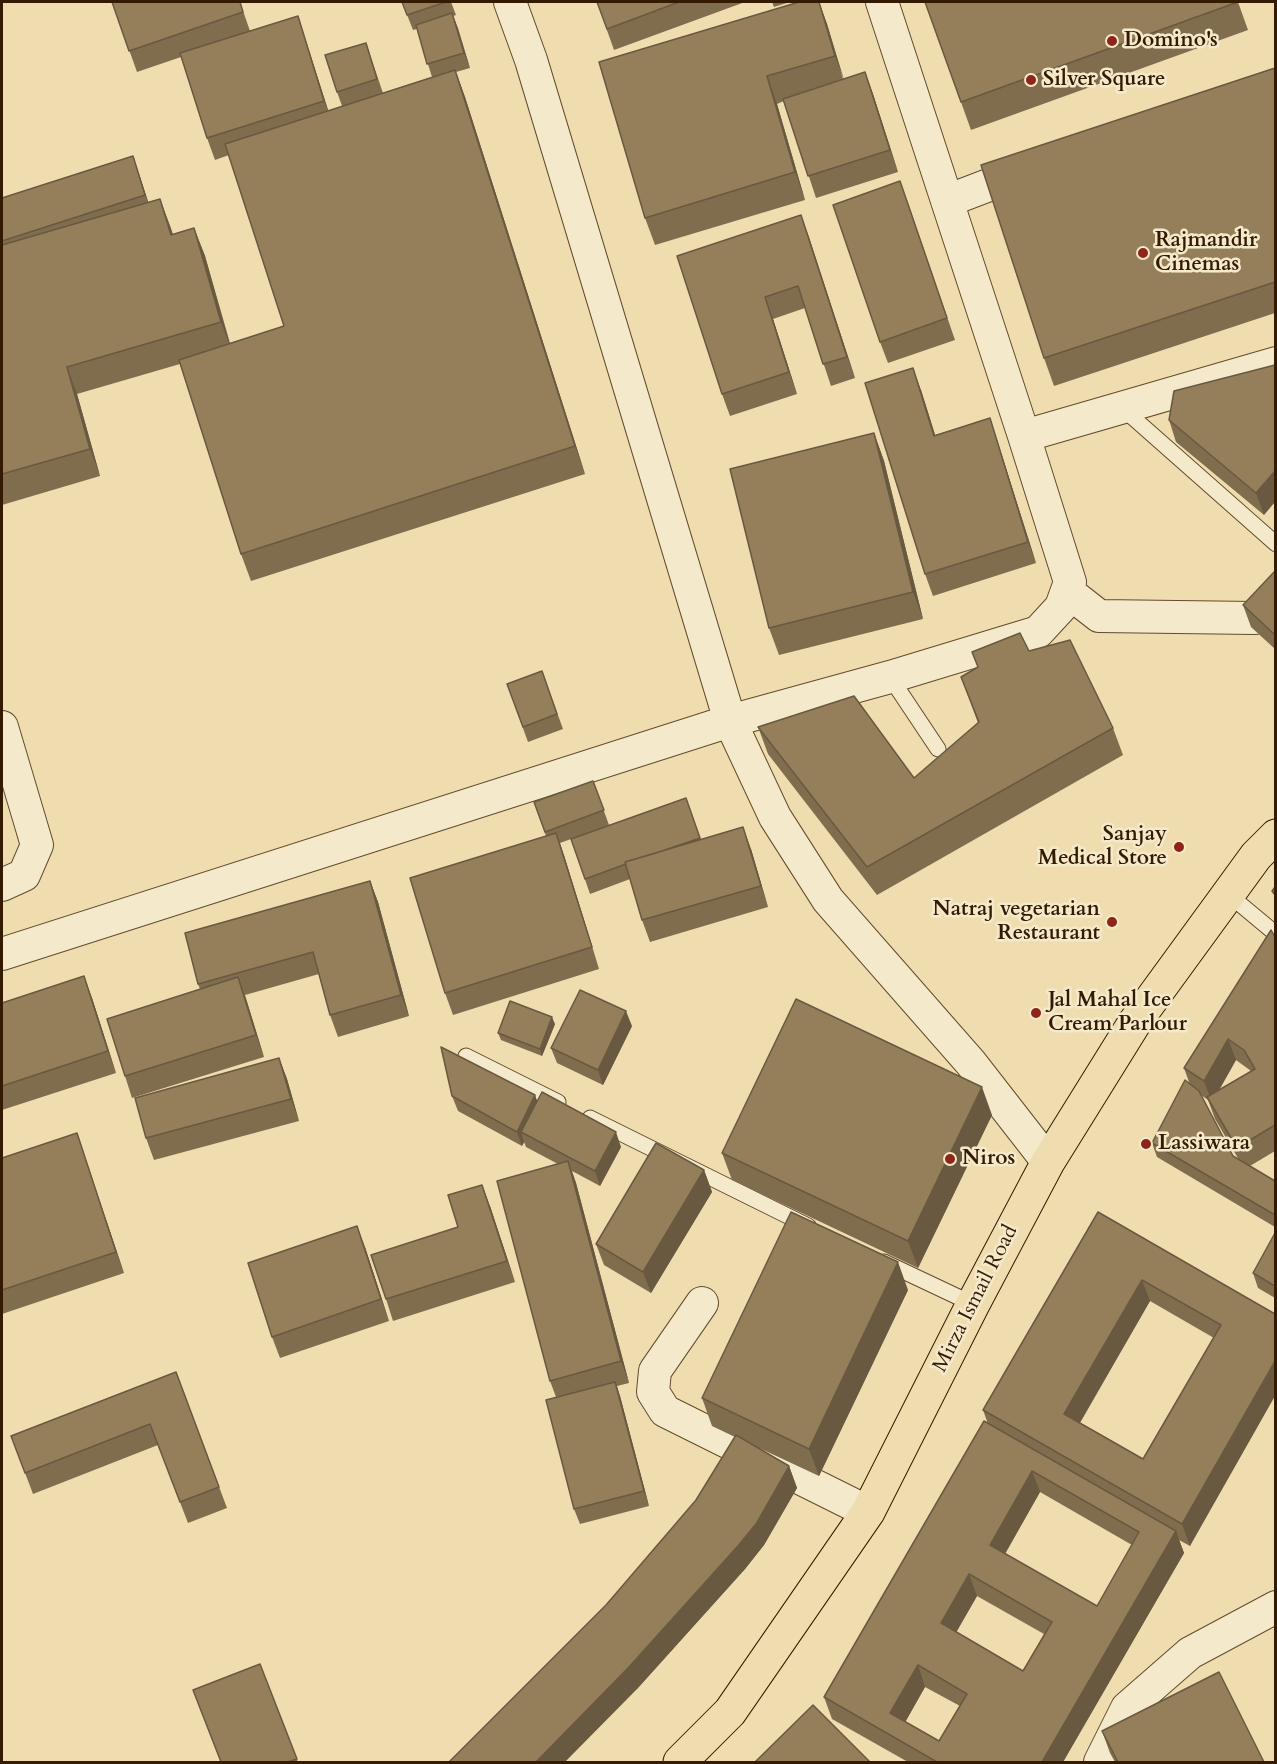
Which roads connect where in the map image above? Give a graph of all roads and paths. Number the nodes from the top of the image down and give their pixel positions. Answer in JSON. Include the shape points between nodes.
{"nodes":[{"id":1,"x":510,"y":2,"type":"edge"},
{"id":2,"x":882,"y":2,"type":"edge"},
{"id":3,"x":1056,"y":159,"type":"edge"},
{"id":4,"x":947,"y":201,"type":"junction"},
{"id":5,"x":1275,"y":363,"type":"edge"},
{"id":6,"x":1121,"y":407,"type":"junction"},
{"id":7,"x":1024,"y":436,"type":"junction"},
{"id":8,"x":1275,"y":544,"type":"edge"},
{"id":9,"x":1067,"y":591,"type":"junction"},
{"id":10,"x":1255,"y":618,"type":"edge"},
{"id":11,"x":890,"y":677,"type":"junction"},
{"id":12,"x":730,"y":721,"type":"junction"},
{"id":13,"x":2,"y":727,"type":"edge"},
{"id":14,"x":938,"y":749,"type":"dead end"},
{"id":15,"x":1275,"y":836,"type":"edge"},
{"id":16,"x":2,"y":885,"type":"edge"},
{"id":17,"x":1228,"y":894,"type":"junction"},
{"id":18,"x":1275,"y":934,"type":"edge"},
{"id":19,"x":2,"y":954,"type":"edge"},
{"id":20,"x":466,"y":1056,"type":"dead end"},
{"id":21,"x":1048,"y":1162,"type":"junction"},
{"id":22,"x":822,"y":1233,"type":"edge"},
{"id":23,"x":876,"y":1258,"type":"edge"},
{"id":24,"x":702,"y":1303,"type":"dead end"},
{"id":25,"x":973,"y":1304,"type":"junction"},
{"id":26,"x":868,"y":1512,"type":"junction"},
{"id":27,"x":1275,"y":1607,"type":"edge"},
{"id":28,"x":680,"y":1762,"type":"edge"},
{"id":29,"x":1100,"y":1762,"type":"edge"}],
"edges":[{"from":1,"to":12,"type":"street","via":[[531,60]]},
{"from":2,"to":4,"type":"street"},
{"from":3,"to":4,"type":"street"},
{"from":4,"to":7,"type":"street"},
{"from":5,"to":6,"type":"street"},
{"from":6,"to":7,"type":"street"},
{"from":6,"to":8,"type":"lane"},
{"from":7,"to":9,"type":"street","via":[[1070,582]]},
{"from":9,"to":10,"type":"street","via":[[1099,616]]},
{"from":9,"to":11,"type":"street","via":[[1061,607],[1038,632]]},
{"from":11,"to":12,"type":"street"},
{"from":11,"to":14,"type":"lane"},
{"from":12,"to":19,"type":"street"},
{"from":12,"to":21,"type":"street","via":[[775,817],[828,900],[971,1064]]},
{"from":13,"to":16,"type":"street","via":[[37,845],[24,875]]},
{"from":15,"to":17,"type":"highway","name":"Mirza Ismail Road"},
{"from":17,"to":18,"type":"lane"},
{"from":17,"to":21,"type":"highway","name":"Mirza Ismail Road","via":[[1135,1022]]},
{"from":20,"to":22,"type":"lane"},
{"from":21,"to":25,"type":"highway","name":"Mirza Ismail Road"},
{"from":23,"to":25,"type":"lane"},
{"from":24,"to":26,"type":"street","via":[[655,1371],[653,1392],[665,1411]]},
{"from":25,"to":26,"type":"highway","name":"Mirza Ismail Road"},
{"from":26,"to":28,"type":"highway","name":"Mirza Ismail Road","via":[[730,1712]]},
{"from":27,"to":29,"type":"street","via":[[1190,1653],[1126,1708]]}]}
